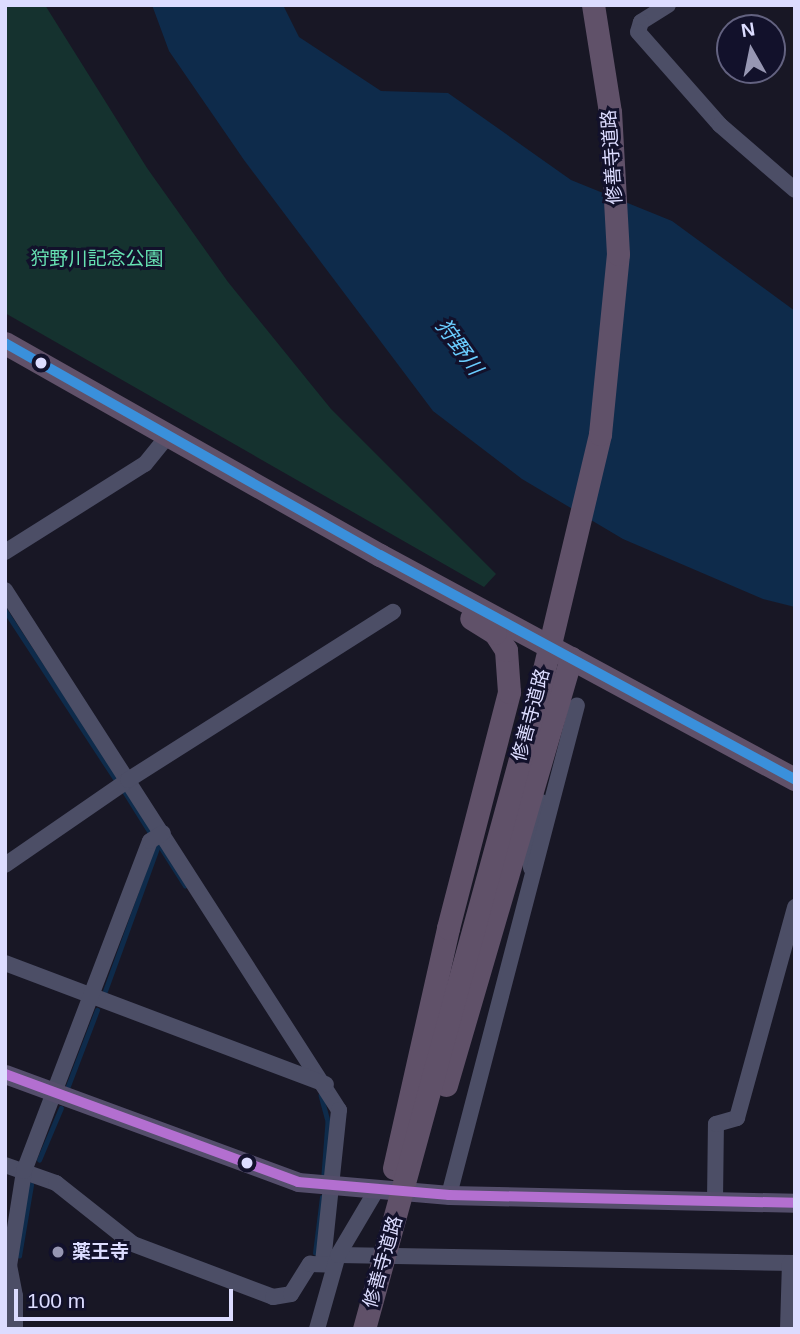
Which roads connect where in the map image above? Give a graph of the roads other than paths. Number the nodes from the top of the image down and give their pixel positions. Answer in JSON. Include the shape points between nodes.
{"nodes":[{"id":1,"x":593,"y":5,"type":"edge"},
{"id":2,"x":668,"y":5,"type":"edge"},
{"id":3,"x":795,"y":190,"type":"edge"},
{"id":4,"x":5,"y":343,"type":"edge"},
{"id":5,"x":169,"y":434,"type":"junction"},
{"id":6,"x":5,"y":552,"type":"edge"},
{"id":7,"x":380,"y":555,"type":"junction"},
{"id":8,"x":5,"y":590,"type":"edge"},
{"id":9,"x":393,"y":612,"type":"dead end"},
{"id":10,"x":544,"y":643,"type":"junction"},
{"id":11,"x":571,"y":658,"type":"junction"},
{"id":12,"x":509,"y":692,"type":"junction"},
{"id":13,"x":577,"y":705,"type":"dead end"},
{"id":14,"x":554,"y":712,"type":"junction"},
{"id":15,"x":795,"y":779,"type":"edge"},
{"id":16,"x":128,"y":780,"type":"junction"},
{"id":17,"x":163,"y":833,"type":"junction"},
{"id":18,"x":5,"y":865,"type":"edge"},
{"id":19,"x":532,"y":875,"type":"junction"},
{"id":20,"x":795,"y":906,"type":"edge"},
{"id":21,"x":5,"y":963,"type":"edge"},
{"id":22,"x":93,"y":997,"type":"junction"},
{"id":23,"x":5,"y":1074,"type":"edge"},
{"id":24,"x":326,"y":1084,"type":"junction"},
{"id":25,"x":56,"y":1094,"type":"junction"},
{"id":26,"x":5,"y":1165,"type":"edge"},
{"id":27,"x":24,"y":1171,"type":"junction"},
{"id":28,"x":332,"y":1186,"type":"junction"},
{"id":29,"x":377,"y":1189,"type":"junction"},
{"id":30,"x":449,"y":1195,"type":"junction"},
{"id":31,"x":715,"y":1201,"type":"junction"},
{"id":32,"x":795,"y":1203,"type":"edge"},
{"id":33,"x":391,"y":1242,"type":"junction"},
{"id":34,"x":332,"y":1261,"type":"junction"},
{"id":35,"x":792,"y":1263,"type":"edge"},
{"id":36,"x":366,"y":1320,"type":"edge"},
{"id":37,"x":15,"y":1329,"type":"edge"},
{"id":38,"x":317,"y":1329,"type":"edge"},
{"id":39,"x":788,"y":1329,"type":"edge"}],
"edges":[{"from":1,"to":33,"type":"highway","name":"修善寺道路","via":[[610,112],[618,254],[600,434],[541,682]]},
{"from":2,"to":3,"type":"street","via":[[641,22],[638,32],[720,125]]},
{"from":4,"to":5,"type":"highway"},
{"from":5,"to":6,"type":"street","via":[[145,464]]},
{"from":5,"to":7,"type":"highway"},
{"from":7,"to":10,"type":"highway"},
{"from":7,"to":12,"type":"highway","via":[[410,585],[495,633],[509,661]]},
{"from":8,"to":16,"type":"street"},
{"from":9,"to":16,"type":"street"},
{"from":10,"to":11,"type":"highway"},
{"from":10,"to":12,"type":"highway"},
{"from":11,"to":14,"type":"highway"},
{"from":11,"to":15,"type":"highway"},
{"from":12,"to":36,"type":"highway","via":[[448,929],[380,1228]]},
{"from":13,"to":19,"type":"street"},
{"from":14,"to":19,"type":"street","via":[[560,729],[528,847]]},
{"from":14,"to":33,"type":"highway","via":[[408,1211]]},
{"from":16,"to":17,"type":"street"},
{"from":16,"to":18,"type":"street"},
{"from":17,"to":22,"type":"street","via":[[150,841]]},
{"from":17,"to":24,"type":"street"},
{"from":19,"to":30,"type":"street"},
{"from":20,"to":31,"type":"street","via":[[737,1118],[716,1124]]},
{"from":21,"to":22,"type":"street"},
{"from":22,"to":24,"type":"street"},
{"from":22,"to":25,"type":"street"},
{"from":23,"to":25,"type":"main road"},
{"from":24,"to":28,"type":"street","via":[[340,1123]]},
{"from":25,"to":27,"type":"street"},
{"from":25,"to":28,"type":"main road","via":[[284,1178]]},
{"from":26,"to":27,"type":"street"},
{"from":27,"to":34,"type":"street","via":[[56,1183],[132,1244],[273,1297],[291,1294],[310,1264]]},
{"from":27,"to":37,"type":"street","via":[[9,1266]]},
{"from":28,"to":29,"type":"main road"},
{"from":28,"to":34,"type":"street"},
{"from":29,"to":30,"type":"main road"},
{"from":29,"to":34,"type":"street"},
{"from":30,"to":31,"type":"main road"},
{"from":31,"to":32,"type":"main road"},
{"from":33,"to":36,"type":"highway","name":"修善寺道路"},
{"from":34,"to":35,"type":"street"},
{"from":34,"to":38,"type":"street"},
{"from":35,"to":39,"type":"street"}]}
